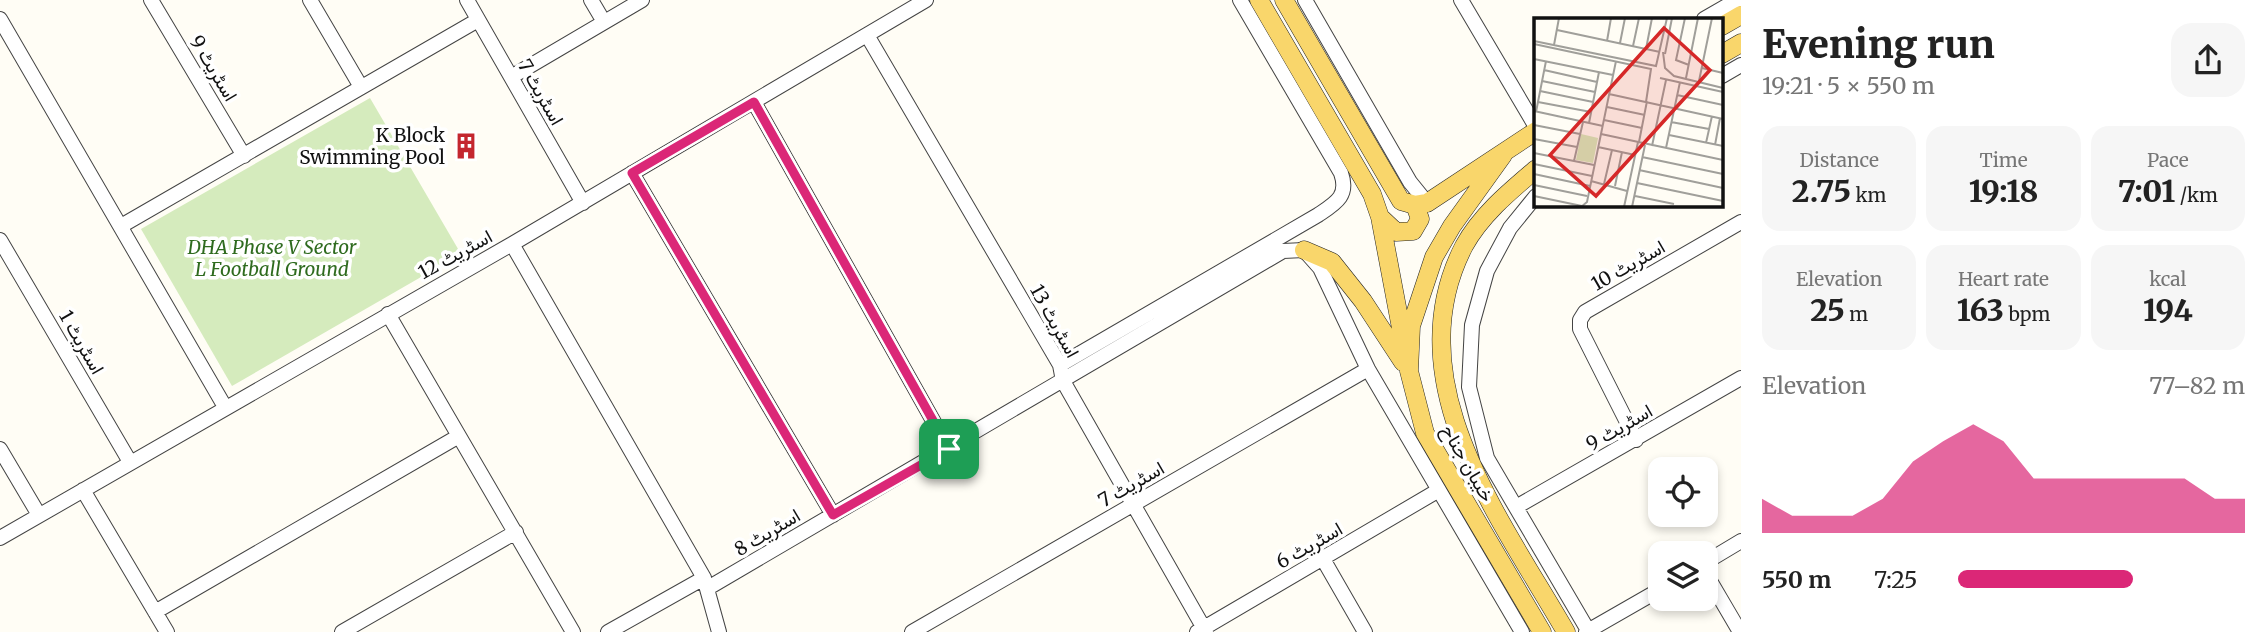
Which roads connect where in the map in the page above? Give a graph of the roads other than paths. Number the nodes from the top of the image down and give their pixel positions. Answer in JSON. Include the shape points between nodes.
{"nodes":[{"id":1,"x":151,"y":0,"type":"edge"},
{"id":2,"x":310,"y":0,"type":"edge"},
{"id":3,"x":467,"y":0,"type":"edge"},
{"id":4,"x":591,"y":0,"type":"edge"},
{"id":5,"x":642,"y":0,"type":"edge"},
{"id":6,"x":926,"y":0,"type":"edge"},
{"id":7,"x":1240,"y":0,"type":"edge"},
{"id":8,"x":1259,"y":0,"type":"edge"},
{"id":9,"x":1284,"y":0,"type":"edge"},
{"id":10,"x":1305,"y":0,"type":"edge"},
{"id":11,"x":1737,"y":0,"type":"edge"},
{"id":12,"x":1462,"y":1,"type":"edge"},
{"id":13,"x":1741,"y":15,"type":"edge"},
{"id":14,"x":1706,"y":18,"type":"edge"},
{"id":15,"x":0,"y":19,"type":"edge"},
{"id":16,"x":478,"y":20,"type":"junction"},
{"id":17,"x":604,"y":22,"type":"junction"},
{"id":18,"x":1724,"y":25,"type":"edge"},
{"id":19,"x":867,"y":35,"type":"junction"},
{"id":20,"x":1741,"y":43,"type":"edge"},
{"id":21,"x":1724,"y":53,"type":"edge"},
{"id":22,"x":1741,"y":65,"type":"edge"},
{"id":23,"x":1724,"y":75,"type":"edge"},
{"id":24,"x":511,"y":77,"type":"junction"},
{"id":25,"x":361,"y":87,"type":"junction"},
{"id":26,"x":754,"y":102,"type":"junction"},
{"id":27,"x":1534,"y":126,"type":"edge"},
{"id":28,"x":1534,"y":131,"type":"edge"},
{"id":29,"x":1503,"y":155,"type":"junction"},
{"id":30,"x":244,"y":156,"type":"junction"},
{"id":31,"x":1534,"y":171,"type":"edge"},
{"id":32,"x":632,"y":173,"type":"junction"},
{"id":33,"x":1534,"y":199,"type":"edge"},
{"id":34,"x":583,"y":203,"type":"junction"},
{"id":35,"x":1421,"y":204,"type":"junction"},
{"id":36,"x":1381,"y":216,"type":"junction"},
{"id":37,"x":1741,"y":222,"type":"edge"},
{"id":38,"x":121,"y":226,"type":"junction"},
{"id":39,"x":0,"y":240,"type":"edge"},
{"id":40,"x":512,"y":244,"type":"junction"},
{"id":41,"x":1304,"y":250,"type":"junction"},
{"id":42,"x":388,"y":314,"type":"junction"},
{"id":43,"x":1060,"y":365,"type":"junction"},
{"id":44,"x":1368,"y":369,"type":"junction"},
{"id":45,"x":1409,"y":371,"type":"junction"},
{"id":46,"x":1741,"y":378,"type":"edge"},
{"id":47,"x":1063,"y":380,"type":"junction"},
{"id":48,"x":225,"y":407,"type":"junction"},
{"id":49,"x":459,"y":436,"type":"junction"},
{"id":50,"x":1636,"y":440,"type":"junction"},
{"id":51,"x":0,"y":449,"type":"edge"},
{"id":52,"x":949,"y":449,"type":"junction"},
{"id":53,"x":130,"y":462,"type":"junction"},
{"id":54,"x":1480,"y":462,"type":"junction"},
{"id":55,"x":83,"y":490,"type":"junction"},
{"id":56,"x":1439,"y":490,"type":"junction"},
{"id":57,"x":1133,"y":505,"type":"junction"},
{"id":58,"x":1516,"y":507,"type":"junction"},
{"id":59,"x":39,"y":515,"type":"junction"},
{"id":60,"x":833,"y":515,"type":"junction"},
{"id":61,"x":516,"y":532,"type":"junction"},
{"id":62,"x":0,"y":538,"type":"edge"},
{"id":63,"x":1741,"y":541,"type":"edge"},
{"id":64,"x":1718,"y":555,"type":"edge"},
{"id":65,"x":1323,"y":559,"type":"junction"},
{"id":66,"x":706,"y":583,"type":"junction"},
{"id":67,"x":1718,"y":594,"type":"edge"},
{"id":68,"x":1648,"y":597,"type":"edge"},
{"id":69,"x":155,"y":612,"type":"junction"},
{"id":70,"x":1202,"y":631,"type":"edge"},
{"id":71,"x":167,"y":632,"type":"edge"},
{"id":72,"x":342,"y":632,"type":"edge"},
{"id":73,"x":573,"y":632,"type":"edge"},
{"id":74,"x":608,"y":632,"type":"edge"},
{"id":75,"x":719,"y":632,"type":"edge"},
{"id":76,"x":912,"y":632,"type":"edge"},
{"id":77,"x":1365,"y":632,"type":"edge"},
{"id":78,"x":1522,"y":632,"type":"edge"},
{"id":79,"x":1542,"y":632,"type":"edge"},
{"id":80,"x":1566,"y":632,"type":"edge"},
{"id":81,"x":1588,"y":632,"type":"edge"},
{"id":82,"x":1740,"y":632,"type":"edge"}],
"edges":[{"from":1,"to":30,"type":"street","name":"اسٹریٹ 9"},
{"from":2,"to":25,"type":"street"},
{"from":3,"to":16,"type":"street","name":"اسٹریٹ 7"},
{"from":4,"to":17,"type":"street"},
{"from":5,"to":17,"type":"street"},
{"from":6,"to":19,"type":"street","name":"اسٹریٹ 12"},
{"from":7,"to":43,"type":"street","via":[[1345,189],[1338,201],[1295,229]]},
{"from":8,"to":36,"type":"main road"},
{"from":9,"to":35,"type":"main road","via":[[1393,191],[1401,201]]},
{"from":10,"to":35,"type":"street"},
{"from":11,"to":14,"type":"street"},
{"from":12,"to":27,"type":"street"},
{"from":13,"to":18,"type":"main road"},
{"from":15,"to":38,"type":"street"},
{"from":16,"to":24,"type":"street","name":"اسٹریٹ 7"},
{"from":16,"to":25,"type":"street"},
{"from":17,"to":24,"type":"street"},
{"from":19,"to":26,"type":"street","name":"اسٹریٹ 12"},
{"from":19,"to":43,"type":"street","name":"اسٹریٹ 13"},
{"from":20,"to":21,"type":"main road"},
{"from":22,"to":23,"type":"street"},
{"from":24,"to":34,"type":"street","name":"اسٹریٹ 7"},
{"from":25,"to":30,"type":"street"},
{"from":26,"to":32,"type":"street","name":"اسٹریٹ 12"},
{"from":26,"to":52,"type":"street"},
{"from":28,"to":29,"type":"main road","name":"خیبان جناح"},
{"from":29,"to":35,"type":"main road","name":"خیبان جناح"},
{"from":29,"to":45,"type":"main road","name":"خیبان جناح","via":[[1434,257],[1411,326]]},
{"from":30,"to":38,"type":"street"},
{"from":31,"to":54,"type":"main road","name":"خیبان جناح","via":[[1484,218],[1450,277],[1442,338],[1444,378],[1455,422]]},
{"from":32,"to":34,"type":"street","name":"اسٹریٹ 12"},
{"from":32,"to":60,"type":"street"},
{"from":33,"to":54,"type":"street","via":[[1487,271],[1472,325],[1469,387]]},
{"from":34,"to":40,"type":"street","name":"اسٹریٹ 12"},
{"from":35,"to":36,"type":"main road","via":[[1413,230],[1396,232]]},
{"from":36,"to":45,"type":"main road"},
{"from":37,"to":50,"type":"street","name":"اسٹریٹ 10","via":[[1585,312],[1580,320],[1580,329]]},
{"from":38,"to":48,"type":"street"},
{"from":39,"to":53,"type":"street","name":"اسٹریٹ 1"},
{"from":40,"to":42,"type":"street","name":"اسٹریٹ 12"},
{"from":40,"to":66,"type":"street"},
{"from":41,"to":44,"type":"street","via":[[1320,268]]},
{"from":41,"to":45,"type":"main road","via":[[1332,262]]},
{"from":41,"to":47,"type":"street","name":"اسٹریٹ 8","via":[[1283,251]]},
{"from":42,"to":48,"type":"street","name":"اسٹریٹ 12"},
{"from":42,"to":49,"type":"street"},
{"from":43,"to":47,"type":"street","name":"اسٹریٹ 13"},
{"from":44,"to":56,"type":"street"},
{"from":44,"to":57,"type":"street","name":"اسٹریٹ 7"},
{"from":45,"to":79,"type":"main road","name":"خیبان جناح","via":[[1425,433]]},
{"from":46,"to":50,"type":"street","name":"اسٹریٹ 9"},
{"from":47,"to":52,"type":"street","name":"اسٹریٹ 8"},
{"from":47,"to":57,"type":"street","name":"اسٹریٹ 13"},
{"from":48,"to":53,"type":"street","name":"اسٹریٹ 12"},
{"from":49,"to":61,"type":"street"},
{"from":49,"to":69,"type":"street"},
{"from":50,"to":58,"type":"street","name":"اسٹریٹ 9"},
{"from":51,"to":59,"type":"street"},
{"from":52,"to":60,"type":"street","name":"اسٹریٹ 8"},
{"from":53,"to":55,"type":"street","name":"اسٹریٹ 12"},
{"from":54,"to":58,"type":"street"},
{"from":54,"to":80,"type":"main road","name":"خیبان جناح"},
{"from":55,"to":59,"type":"street","name":"اسٹریٹ 12"},
{"from":55,"to":69,"type":"street"},
{"from":56,"to":65,"type":"street","name":"اسٹریٹ 6"},
{"from":56,"to":78,"type":"street"},
{"from":57,"to":70,"type":"street","name":"اسٹریٹ 13"},
{"from":57,"to":76,"type":"street","name":"اسٹریٹ 7"},
{"from":58,"to":81,"type":"street"},
{"from":59,"to":62,"type":"street","name":"اسٹریٹ 12"},
{"from":60,"to":66,"type":"street","name":"اسٹریٹ 8"},
{"from":61,"to":72,"type":"street"},
{"from":61,"to":73,"type":"street"},
{"from":63,"to":64,"type":"street"},
{"from":65,"to":70,"type":"street","name":"اسٹریٹ 6"},
{"from":65,"to":77,"type":"street"},
{"from":66,"to":74,"type":"street","name":"اسٹریٹ 8"},
{"from":66,"to":75,"type":"street"},
{"from":67,"to":82,"type":"street"},
{"from":68,"to":81,"type":"street"},
{"from":69,"to":71,"type":"street"}]}
